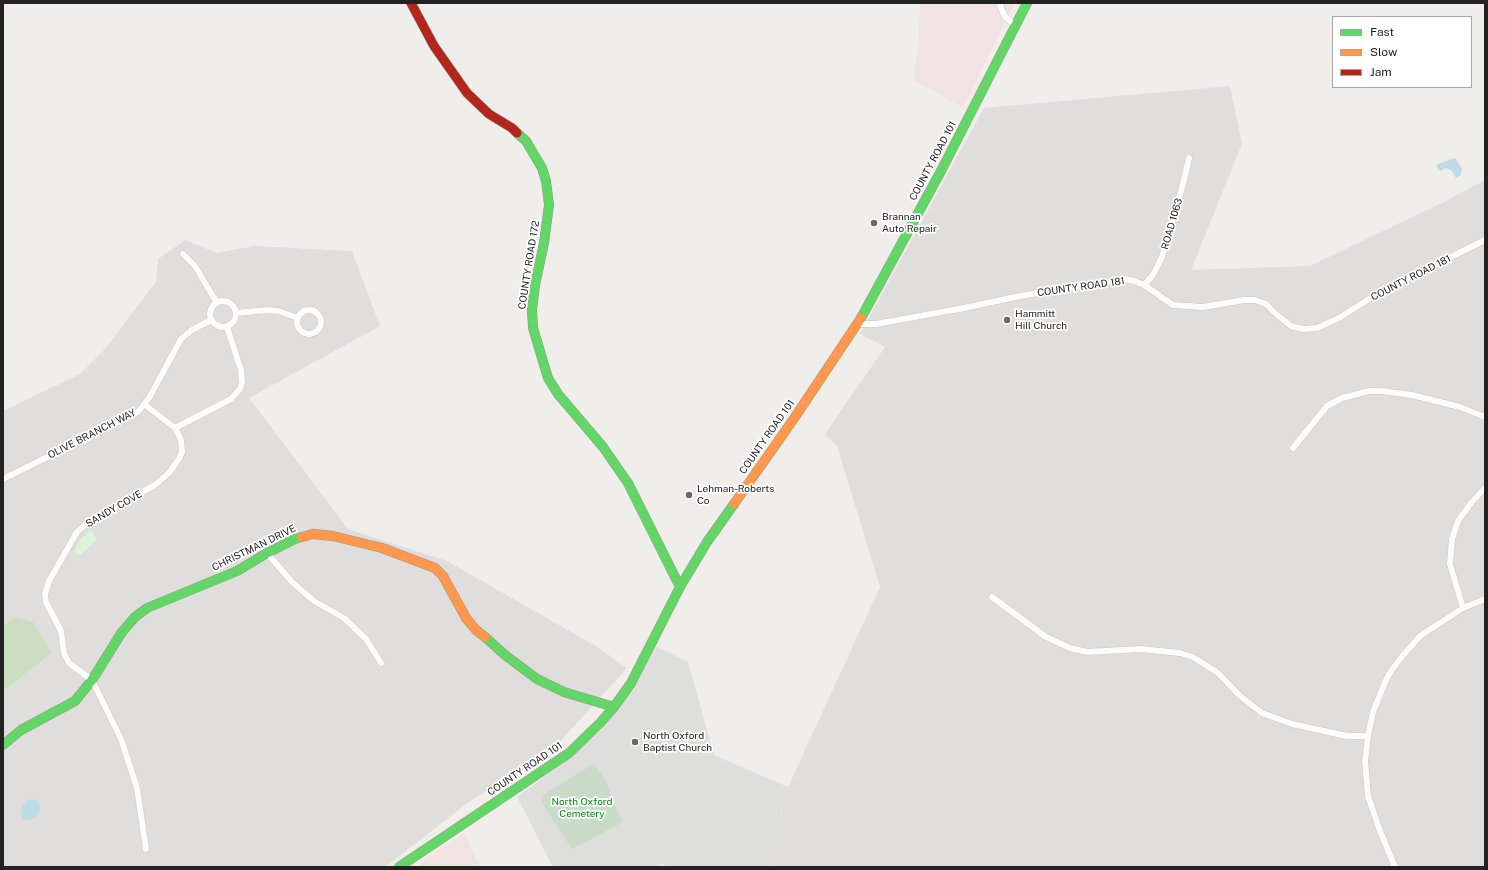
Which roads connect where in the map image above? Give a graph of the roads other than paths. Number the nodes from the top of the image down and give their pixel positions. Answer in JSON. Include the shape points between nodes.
{"nodes":[{"id":1,"x":411,"y":3,"type":"edge"},
{"id":2,"x":999,"y":3,"type":"edge"},
{"id":3,"x":1027,"y":3,"type":"edge"},
{"id":4,"x":1016,"y":25,"type":"junction"},
{"id":5,"x":1189,"y":158,"type":"dead end"},
{"id":6,"x":1485,"y":240,"type":"edge"},
{"id":7,"x":183,"y":254,"type":"dead end"},
{"id":8,"x":1144,"y":285,"type":"junction"},
{"id":9,"x":217,"y":303,"type":"junction"},
{"id":10,"x":236,"y":313,"type":"junction"},
{"id":11,"x":298,"y":318,"type":"dead end"},
{"id":12,"x":211,"y":320,"type":"junction"},
{"id":13,"x":858,"y":324,"type":"junction"},
{"id":14,"x":227,"y":327,"type":"junction"},
{"id":15,"x":144,"y":404,"type":"junction"},
{"id":16,"x":1485,"y":417,"type":"edge"},
{"id":17,"x":175,"y":428,"type":"junction"},
{"id":18,"x":1293,"y":448,"type":"dead end"},
{"id":19,"x":3,"y":479,"type":"edge"},
{"id":20,"x":1485,"y":488,"type":"edge"},
{"id":21,"x":267,"y":553,"type":"junction"},
{"id":22,"x":680,"y":587,"type":"junction"},
{"id":23,"x":992,"y":597,"type":"dead end"},
{"id":24,"x":1485,"y":599,"type":"edge"},
{"id":25,"x":1463,"y":608,"type":"junction"},
{"id":26,"x":380,"y":663,"type":"dead end"},
{"id":27,"x":92,"y":680,"type":"junction"},
{"id":28,"x":614,"y":707,"type":"junction"},
{"id":29,"x":1368,"y":736,"type":"junction"},
{"id":30,"x":3,"y":745,"type":"edge"},
{"id":31,"x":146,"y":849,"type":"dead end"},
{"id":32,"x":399,"y":867,"type":"edge"},
{"id":33,"x":1395,"y":867,"type":"edge"}],
"edges":[{"from":1,"to":22,"type":"street","name":"COUNTY ROAD 172","via":[[434,46],[467,93],[489,114],[512,128],[526,141],[542,168],[549,205],[532,310],[533,328],[548,378],[558,394],[618,467]]},
{"from":2,"to":4,"type":"street","via":[[1005,17]]},
{"from":3,"to":4,"type":"street","name":"COUNTY ROAD 101"},
{"from":4,"to":13,"type":"street","name":"COUNTY ROAD 101"},
{"from":5,"to":8,"type":"street","name":"ROAD 1063","via":[[1162,257],[1153,275]]},
{"from":6,"to":8,"type":"street","name":"COUNTY ROAD 181","via":[[1380,292],[1339,318],[1317,328],[1303,329],[1292,326],[1266,304],[1255,300],[1203,307],[1173,305]]},
{"from":7,"to":9,"type":"street","via":[[195,266]]},
{"from":8,"to":13,"type":"street","name":"COUNTY ROAD 181","via":[[1124,279],[876,324]]},
{"from":9,"to":10,"type":"street","via":[[221,301],[233,305]]},
{"from":9,"to":12,"type":"street","via":[[210,312]]},
{"from":10,"to":11,"type":"street","via":[[267,310]]},
{"from":10,"to":14,"type":"street","via":[[233,323]]},
{"from":12,"to":14,"type":"street","via":[[219,327]]},
{"from":12,"to":15,"type":"street","name":"OLIVE BRANCH WAY","via":[[181,339]]},
{"from":13,"to":22,"type":"street","name":"COUNTY ROAD 101","via":[[707,542]]},
{"from":14,"to":17,"type":"street","via":[[241,370],[240,389],[231,399]]},
{"from":15,"to":17,"type":"street"},
{"from":15,"to":19,"type":"street","name":"OLIVE BRANCH WAY","via":[[138,412]]},
{"from":16,"to":18,"type":"street","via":[[1460,407],[1412,394],[1369,391],[1342,398],[1327,406]]},
{"from":17,"to":27,"type":"street","name":"SANDY COVE","via":[[182,440],[182,452],[176,464],[155,485],[84,525],[71,540],[49,581],[45,594],[46,602],[61,631],[64,653],[72,666]]},
{"from":20,"to":25,"type":"street","via":[[1458,521],[1452,539],[1450,564]]},
{"from":21,"to":26,"type":"street","via":[[292,582],[314,601],[344,618],[366,639]]},
{"from":21,"to":27,"type":"street","name":"CHRISTMAN DRIVE","via":[[237,570],[147,608],[122,632]]},
{"from":21,"to":28,"type":"street","name":"CHRISTMAN DRIVE","via":[[313,534],[333,536],[382,548],[429,565],[443,576],[466,618],[476,630],[505,655],[537,679],[564,692]]},
{"from":22,"to":28,"type":"street","name":"COUNTY ROAD 101","via":[[631,683]]},
{"from":23,"to":29,"type":"street","via":[[1046,636],[1070,648],[1087,652],[1140,649],[1180,653],[1206,664],[1262,713],[1292,724],[1347,736]]},
{"from":24,"to":25,"type":"street"},
{"from":25,"to":29,"type":"street","via":[[1420,636],[1400,659],[1379,696]]},
{"from":27,"to":30,"type":"street","name":"CHRISTMAN DRIVE","via":[[75,701],[21,730]]},
{"from":27,"to":31,"type":"street","name":"SANDY COVE","via":[[121,739],[137,788]]},
{"from":28,"to":32,"type":"street","name":"COUNTY ROAD 101","via":[[569,754]]},
{"from":29,"to":33,"type":"street","via":[[1365,761],[1368,796]]}]}
